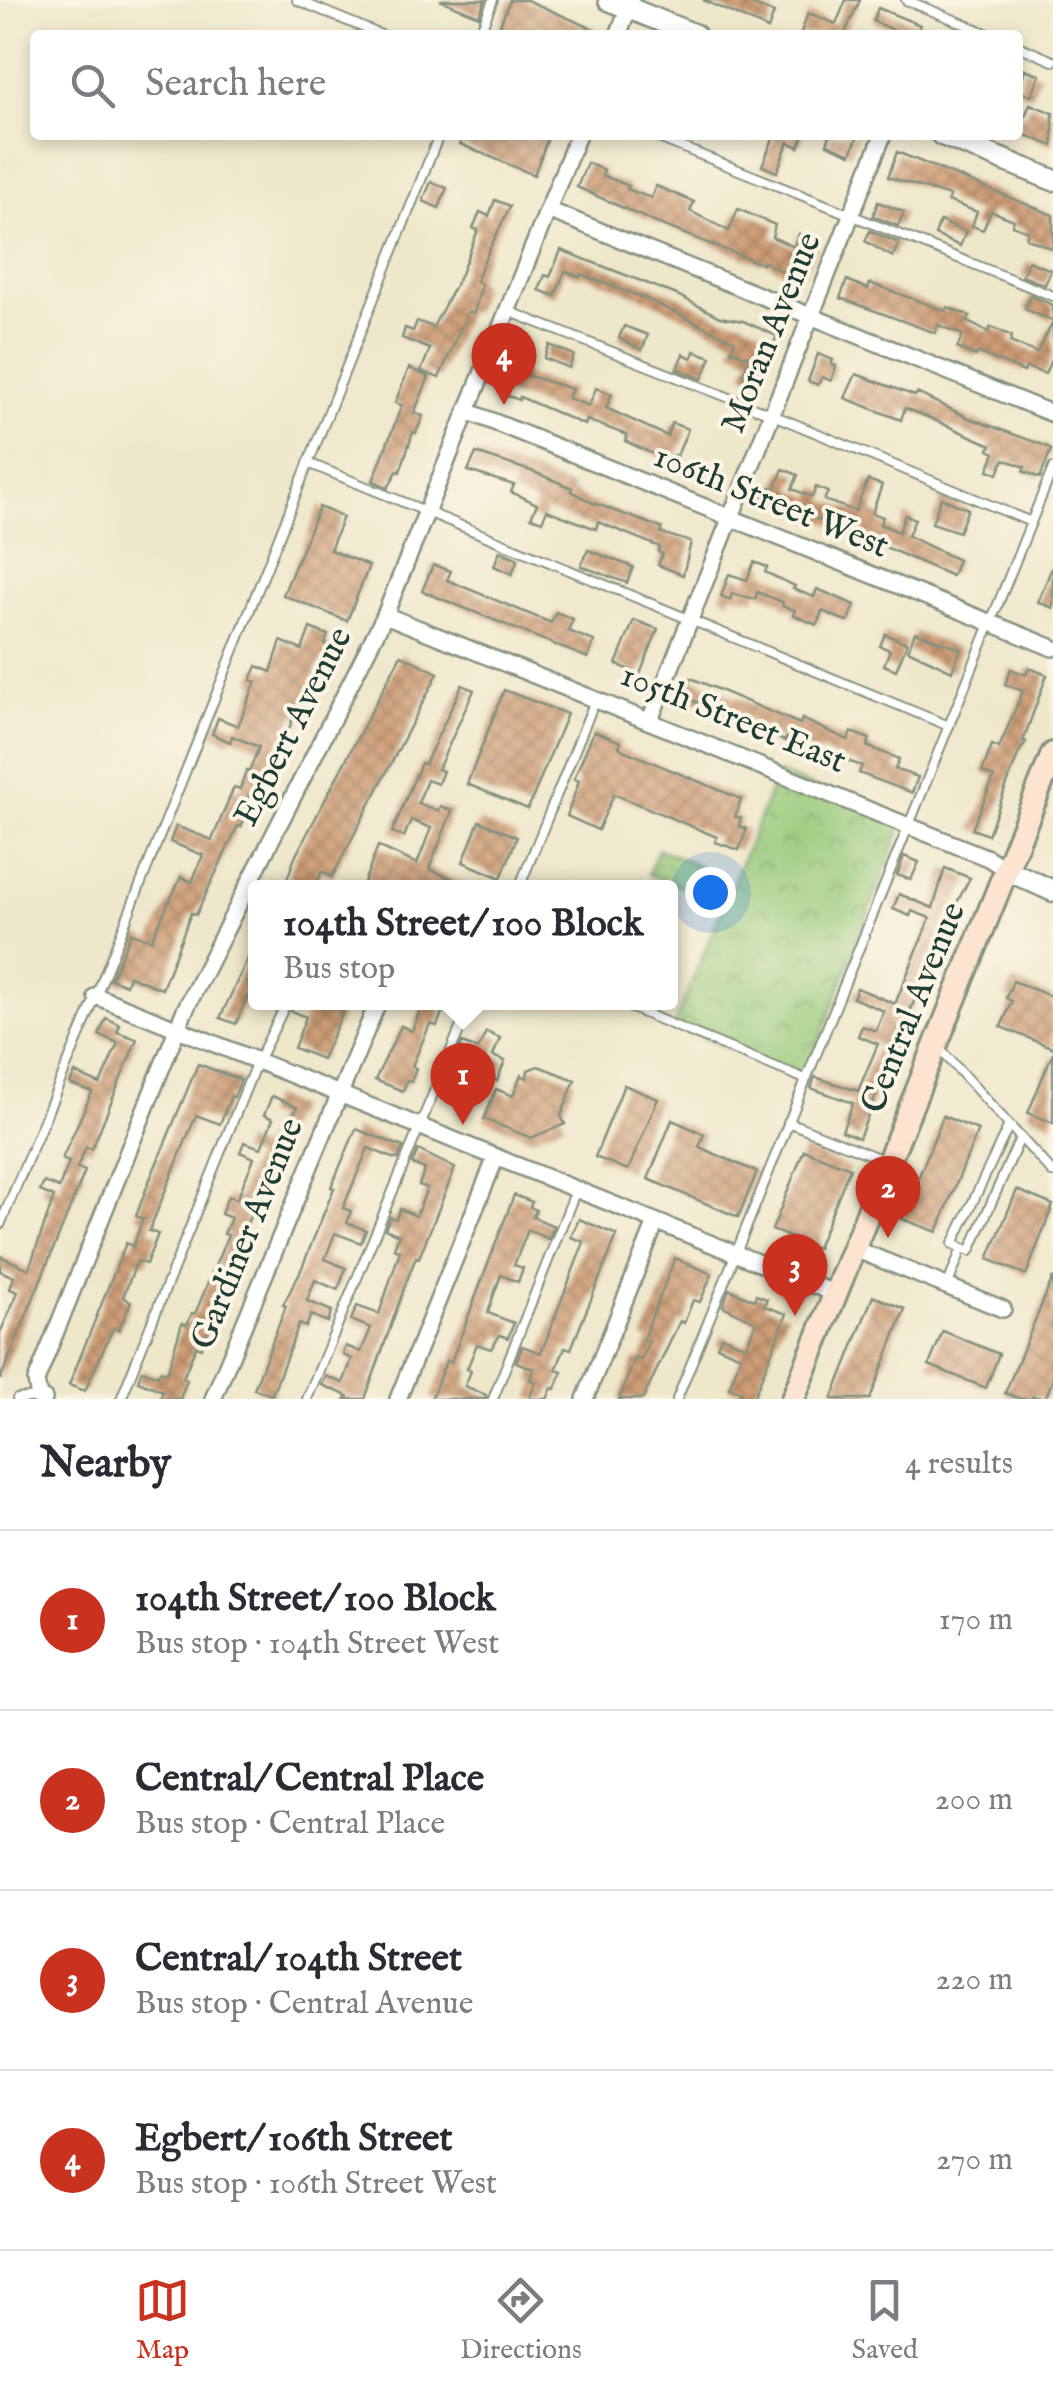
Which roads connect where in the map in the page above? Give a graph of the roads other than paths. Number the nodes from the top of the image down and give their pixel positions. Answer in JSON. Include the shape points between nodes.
{"nodes":[{"id":1,"x":297,"y":0,"type":"edge"},
{"id":2,"x":493,"y":0,"type":"edge"},
{"id":3,"x":608,"y":0,"type":"edge"},
{"id":4,"x":906,"y":0,"type":"edge"},
{"id":5,"x":630,"y":4,"type":"edge"},
{"id":6,"x":369,"y":30,"type":"edge"},
{"id":7,"x":481,"y":30,"type":"edge"},
{"id":8,"x":620,"y":30,"type":"edge"},
{"id":9,"x":685,"y":30,"type":"edge"},
{"id":10,"x":979,"y":30,"type":"edge"},
{"id":11,"x":1023,"y":48,"type":"edge"},
{"id":12,"x":1053,"y":60,"type":"edge"},
{"id":13,"x":437,"y":140,"type":"edge"},
{"id":14,"x":576,"y":140,"type":"edge"},
{"id":15,"x":663,"y":140,"type":"edge"},
{"id":16,"x":882,"y":140,"type":"edge"},
{"id":17,"x":954,"y":140,"type":"edge"},
{"id":18,"x":1053,"y":180,"type":"edge"},
{"id":19,"x":548,"y":210,"type":"junction"},
{"id":20,"x":851,"y":216,"type":"junction"},
{"id":21,"x":1053,"y":296,"type":"edge"},
{"id":22,"x":508,"y":310,"type":"junction"},
{"id":23,"x":812,"y":316,"type":"junction"},
{"id":24,"x":467,"y":411,"type":"junction"},
{"id":25,"x":1053,"y":414,"type":"edge"},
{"id":26,"x":772,"y":415,"type":"junction"},
{"id":27,"x":308,"y":463,"type":"junction"},
{"id":28,"x":1053,"y":468,"type":"edge"},
{"id":29,"x":426,"y":512,"type":"junction"},
{"id":30,"x":729,"y":518,"type":"junction"},
{"id":31,"x":1032,"y":522,"type":"junction"},
{"id":32,"x":384,"y":615,"type":"junction"},
{"id":33,"x":689,"y":620,"type":"junction"},
{"id":34,"x":991,"y":623,"type":"junction"},
{"id":35,"x":1053,"y":648,"type":"edge"},
{"id":36,"x":596,"y":698,"type":"junction"},
{"id":37,"x":650,"y":720,"type":"junction"},
{"id":38,"x":948,"y":726,"type":"junction"},
{"id":39,"x":1053,"y":754,"type":"edge"},
{"id":40,"x":907,"y":826,"type":"junction"},
{"id":41,"x":1007,"y":870,"type":"junction"},
{"id":42,"x":252,"y":880,"type":"edge"},
{"id":43,"x":522,"y":880,"type":"edge"},
{"id":44,"x":248,"y":888,"type":"edge"},
{"id":45,"x":1053,"y":891,"type":"edge"},
{"id":46,"x":96,"y":996,"type":"junction"},
{"id":47,"x":283,"y":1010,"type":"edge"},
{"id":48,"x":374,"y":1010,"type":"edge"},
{"id":49,"x":468,"y":1010,"type":"edge"},
{"id":50,"x":637,"y":1010,"type":"edge"},
{"id":51,"x":178,"y":1028,"type":"junction"},
{"id":52,"x":937,"y":1045,"type":"junction"},
{"id":53,"x":258,"y":1060,"type":"junction"},
{"id":54,"x":805,"y":1079,"type":"junction"},
{"id":55,"x":338,"y":1092,"type":"junction"},
{"id":56,"x":788,"y":1122,"type":"junction"},
{"id":57,"x":1009,"y":1125,"type":"junction"},
{"id":58,"x":419,"y":1126,"type":"junction"},
{"id":59,"x":1020,"y":1138,"type":"junction"},
{"id":60,"x":496,"y":1158,"type":"junction"},
{"id":61,"x":890,"y":1163,"type":"junction"},
{"id":62,"x":1053,"y":1173,"type":"edge"},
{"id":63,"x":576,"y":1190,"type":"junction"},
{"id":64,"x":656,"y":1222,"type":"junction"},
{"id":65,"x":0,"y":1225,"type":"edge"},
{"id":66,"x":962,"y":1248,"type":"junction"},
{"id":67,"x":855,"y":1249,"type":"junction"},
{"id":68,"x":736,"y":1254,"type":"junction"},
{"id":69,"x":947,"y":1287,"type":"junction"},
{"id":70,"x":836,"y":1294,"type":"junction"},
{"id":71,"x":1003,"y":1309,"type":"dead end"},
{"id":72,"x":42,"y":1398,"type":"edge"},
{"id":73,"x":17,"y":1399,"type":"edge"},
{"id":74,"x":121,"y":1399,"type":"edge"},
{"id":75,"x":213,"y":1399,"type":"edge"},
{"id":76,"x":307,"y":1399,"type":"edge"},
{"id":77,"x":398,"y":1399,"type":"edge"},
{"id":78,"x":493,"y":1399,"type":"edge"},
{"id":79,"x":585,"y":1399,"type":"edge"},
{"id":80,"x":678,"y":1399,"type":"edge"},
{"id":81,"x":794,"y":1399,"type":"edge"}],
"edges":[{"from":1,"to":6,"type":"lane"},
{"from":2,"to":7,"type":"lane"},
{"from":3,"to":5,"type":"street"},
{"from":4,"to":10,"type":"lane"},
{"from":5,"to":8,"type":"street"},
{"from":5,"to":9,"type":"street"},
{"from":11,"to":12,"type":"lane"},
{"from":13,"to":27,"type":"lane"},
{"from":14,"to":19,"type":"street","name":"Egbert Avenue"},
{"from":15,"to":20,"type":"lane"},
{"from":16,"to":20,"type":"street","name":"Moran Avenue"},
{"from":17,"to":18,"type":"street"},
{"from":19,"to":22,"type":"street","name":"Egbert Avenue"},
{"from":19,"to":23,"type":"street"},
{"from":20,"to":21,"type":"lane"},
{"from":20,"to":23,"type":"street","name":"Moran Avenue"},
{"from":22,"to":24,"type":"street","name":"Egbert Avenue"},
{"from":22,"to":26,"type":"lane"},
{"from":23,"to":25,"type":"street"},
{"from":23,"to":26,"type":"street","name":"Moran Avenue"},
{"from":24,"to":29,"type":"street","name":"Egbert Avenue"},
{"from":24,"to":30,"type":"street","name":"106th Street West"},
{"from":26,"to":30,"type":"street","name":"Moran Avenue"},
{"from":26,"to":31,"type":"lane"},
{"from":27,"to":29,"type":"lane"},
{"from":27,"to":46,"type":"lane"},
{"from":28,"to":31,"type":"lane"},
{"from":29,"to":32,"type":"street","name":"Egbert Avenue"},
{"from":29,"to":33,"type":"lane"},
{"from":30,"to":33,"type":"street","name":"Moran Avenue"},
{"from":30,"to":34,"type":"street","name":"106th Street West"},
{"from":31,"to":34,"type":"lane"},
{"from":32,"to":36,"type":"street","name":"105th Street East"},
{"from":32,"to":42,"type":"street","name":"Egbert Avenue"},
{"from":33,"to":37,"type":"street","name":"Moran Avenue"},
{"from":33,"to":38,"type":"lane"},
{"from":34,"to":35,"type":"street","name":"106th Street West"},
{"from":34,"to":38,"type":"lane"},
{"from":36,"to":37,"type":"street","name":"105th Street East"},
{"from":36,"to":43,"type":"lane"},
{"from":37,"to":40,"type":"street","name":"105th Street East"},
{"from":38,"to":40,"type":"lane"},
{"from":39,"to":41,"type":"main road","name":"Central Avenue"},
{"from":40,"to":41,"type":"street","name":"105th Street East"},
{"from":40,"to":54,"type":"lane"},
{"from":41,"to":45,"type":"street","name":"105th Street East"},
{"from":41,"to":52,"type":"main road","name":"Central Avenue"},
{"from":44,"to":51,"type":"street","name":"Egbert Avenue"},
{"from":46,"to":51,"type":"street"},
{"from":46,"to":65,"type":"lane"},
{"from":47,"to":53,"type":"lane"},
{"from":48,"to":55,"type":"street","name":"Gardiner Avenue"},
{"from":49,"to":58,"type":"lane"},
{"from":50,"to":54,"type":"lane"},
{"from":51,"to":53,"type":"street"},
{"from":51,"to":72,"type":"street","name":"Egbert Avenue","via":[[36,1381]]},
{"from":52,"to":57,"type":"lane"},
{"from":52,"to":61,"type":"main road","name":"Central Avenue"},
{"from":53,"to":55,"type":"street"},
{"from":53,"to":74,"type":"lane"},
{"from":54,"to":56,"type":"lane"},
{"from":55,"to":58,"type":"street"},
{"from":55,"to":75,"type":"street","name":"Gardiner Avenue"},
{"from":56,"to":61,"type":"lane"},
{"from":56,"to":68,"type":"lane"},
{"from":57,"to":59,"type":"lane"},
{"from":57,"to":66,"type":"lane","via":[[953,1244]]},
{"from":58,"to":60,"type":"street"},
{"from":58,"to":76,"type":"lane"},
{"from":59,"to":62,"type":"lane"},
{"from":59,"to":66,"type":"lane","via":[[970,1251]]},
{"from":60,"to":63,"type":"street"},
{"from":60,"to":77,"type":"street"},
{"from":61,"to":67,"type":"main road","name":"Central Avenue"},
{"from":63,"to":64,"type":"street"},
{"from":63,"to":78,"type":"lane"},
{"from":64,"to":68,"type":"street"},
{"from":64,"to":79,"type":"street"},
{"from":66,"to":69,"type":"lane"},
{"from":67,"to":69,"type":"street"},
{"from":67,"to":70,"type":"main road","name":"Central Avenue"},
{"from":68,"to":70,"type":"street"},
{"from":68,"to":80,"type":"lane"},
{"from":69,"to":71,"type":"street"},
{"from":70,"to":81,"type":"main road","name":"Central Avenue"},
{"from":72,"to":73,"type":"lane"}]}
